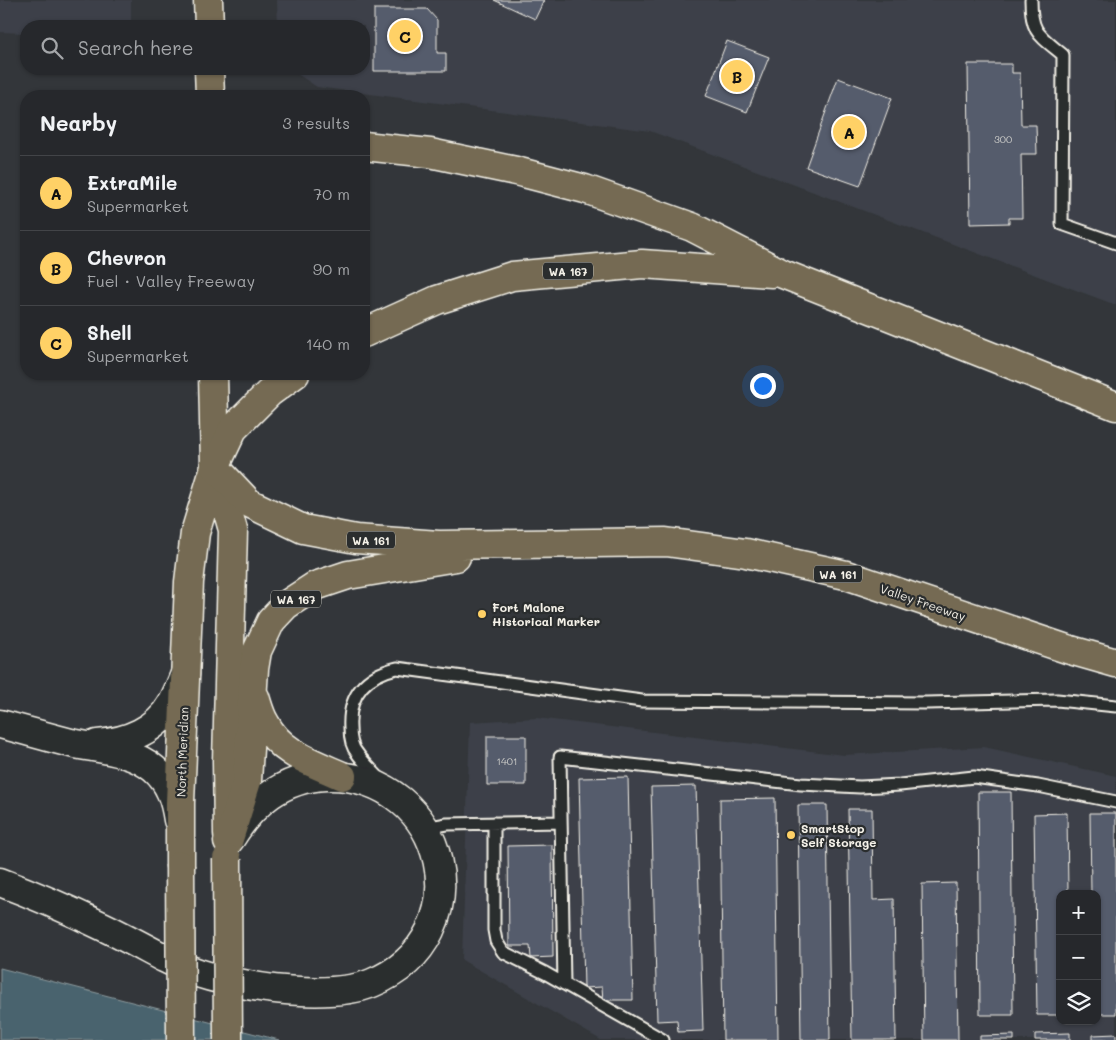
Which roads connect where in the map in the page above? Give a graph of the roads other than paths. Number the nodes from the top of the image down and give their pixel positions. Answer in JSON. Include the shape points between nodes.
{"nodes":[{"id":1,"x":208,"y":0,"type":"edge"},
{"id":2,"x":1031,"y":0,"type":"edge"},
{"id":3,"x":208,"y":20,"type":"edge"},
{"id":4,"x":209,"y":75,"type":"edge"},
{"id":5,"x":210,"y":90,"type":"edge"},
{"id":6,"x":370,"y":147,"type":"edge"},
{"id":7,"x":1116,"y":243,"type":"edge"},
{"id":8,"x":784,"y":274,"type":"junction"},
{"id":9,"x":370,"y":331,"type":"edge"},
{"id":10,"x":213,"y":380,"type":"edge"},
{"id":11,"x":287,"y":380,"type":"edge"},
{"id":12,"x":1116,"y":406,"type":"edge"},
{"id":13,"x":215,"y":467,"type":"junction"},
{"id":14,"x":549,"y":544,"type":"junction"},
{"id":15,"x":1116,"y":663,"type":"edge"},
{"id":16,"x":185,"y":674,"type":"junction"},
{"id":17,"x":253,"y":693,"type":"junction"},
{"id":18,"x":1116,"y":706,"type":"edge"},
{"id":19,"x":0,"y":724,"type":"edge"},
{"id":20,"x":71,"y":742,"type":"junction"},
{"id":21,"x":342,"y":776,"type":"junction"},
{"id":22,"x":1116,"y":802,"type":"edge"},
{"id":23,"x":404,"y":803,"type":"junction"},
{"id":24,"x":561,"y":822,"type":"junction"},
{"id":25,"x":494,"y":823,"type":"junction"},
{"id":26,"x":425,"y":828,"type":"junction"},
{"id":27,"x":180,"y":834,"type":"junction"},
{"id":28,"x":228,"y":850,"type":"junction"},
{"id":29,"x":0,"y":882,"type":"edge"},
{"id":30,"x":564,"y":984,"type":"junction"},
{"id":31,"x":180,"y":1040,"type":"edge"},
{"id":32,"x":228,"y":1040,"type":"edge"},
{"id":33,"x":663,"y":1040,"type":"edge"}],
"edges":[{"from":1,"to":3,"type":"main road"},
{"from":2,"to":7,"type":"lane","via":[[1031,18],[1037,34],[1063,54],[1062,224]]},
{"from":4,"to":5,"type":"main road"},
{"from":6,"to":8,"type":"main road","via":[[430,153],[585,189],[692,227]]},
{"from":8,"to":9,"type":"main road","number":"WA 167","via":[[642,264],[512,276],[437,300]]},
{"from":8,"to":12,"type":"main road"},
{"from":10,"to":13,"type":"main road","name":"North Meridian"},
{"from":11,"to":13,"type":"main road","via":[[233,429]]},
{"from":13,"to":14,"type":"main road","number":"WA 161","via":[[249,503],[303,530],[356,539],[439,545]]},
{"from":13,"to":16,"type":"main road","name":"North Meridian","via":[[195,534],[189,582]]},
{"from":13,"to":28,"type":"main road","name":"North Meridian","via":[[233,530]]},
{"from":14,"to":15,"type":"main road","name":"Valley Freeway","number":"WA 161","via":[[666,542],[746,553],[846,575],[1067,650]]},
{"from":14,"to":17,"type":"main road","number":"WA 167","via":[[385,568],[315,586],[286,605],[271,621],[257,651]]},
{"from":16,"to":20,"type":"street","via":[[172,704],[142,732],[119,742]]},
{"from":16,"to":27,"type":"main road","name":"North Meridian"},
{"from":17,"to":21,"type":"main road","via":[[264,723],[274,738],[304,760]]},
{"from":17,"to":28,"type":"main road","number":"WA 167","via":[[247,781]]},
{"from":18,"to":23,"type":"lane","via":[[1058,700],[642,702],[397,668],[373,676],[363,687],[354,698],[350,725],[356,753]]},
{"from":19,"to":20,"type":"street"},
{"from":20,"to":27,"type":"street","via":[[132,756],[154,768],[168,784],[175,800]]},
{"from":21,"to":23,"type":"street","via":[[375,784]]},
{"from":21,"to":28,"type":"street","via":[[297,781],[257,803],[243,818]]},
{"from":22,"to":24,"type":"lane","via":[[974,777],[900,785],[830,786],[560,757]]},
{"from":23,"to":26,"type":"street"},
{"from":24,"to":25,"type":"lane"},
{"from":24,"to":30,"type":"lane"},
{"from":25,"to":26,"type":"lane"},
{"from":25,"to":30,"type":"lane","via":[[496,941],[503,952]]},
{"from":26,"to":29,"type":"street","via":[[438,860],[440,894],[437,910],[423,942],[413,955],[386,977],[371,984],[338,991],[281,990],[238,984],[189,970],[100,925]]},
{"from":27,"to":31,"type":"main road","name":"North Meridian","bridge":true},
{"from":28,"to":32,"type":"main road","name":"North Meridian","number":"WA 167","bridge":true},
{"from":30,"to":33,"type":"lane"}]}
